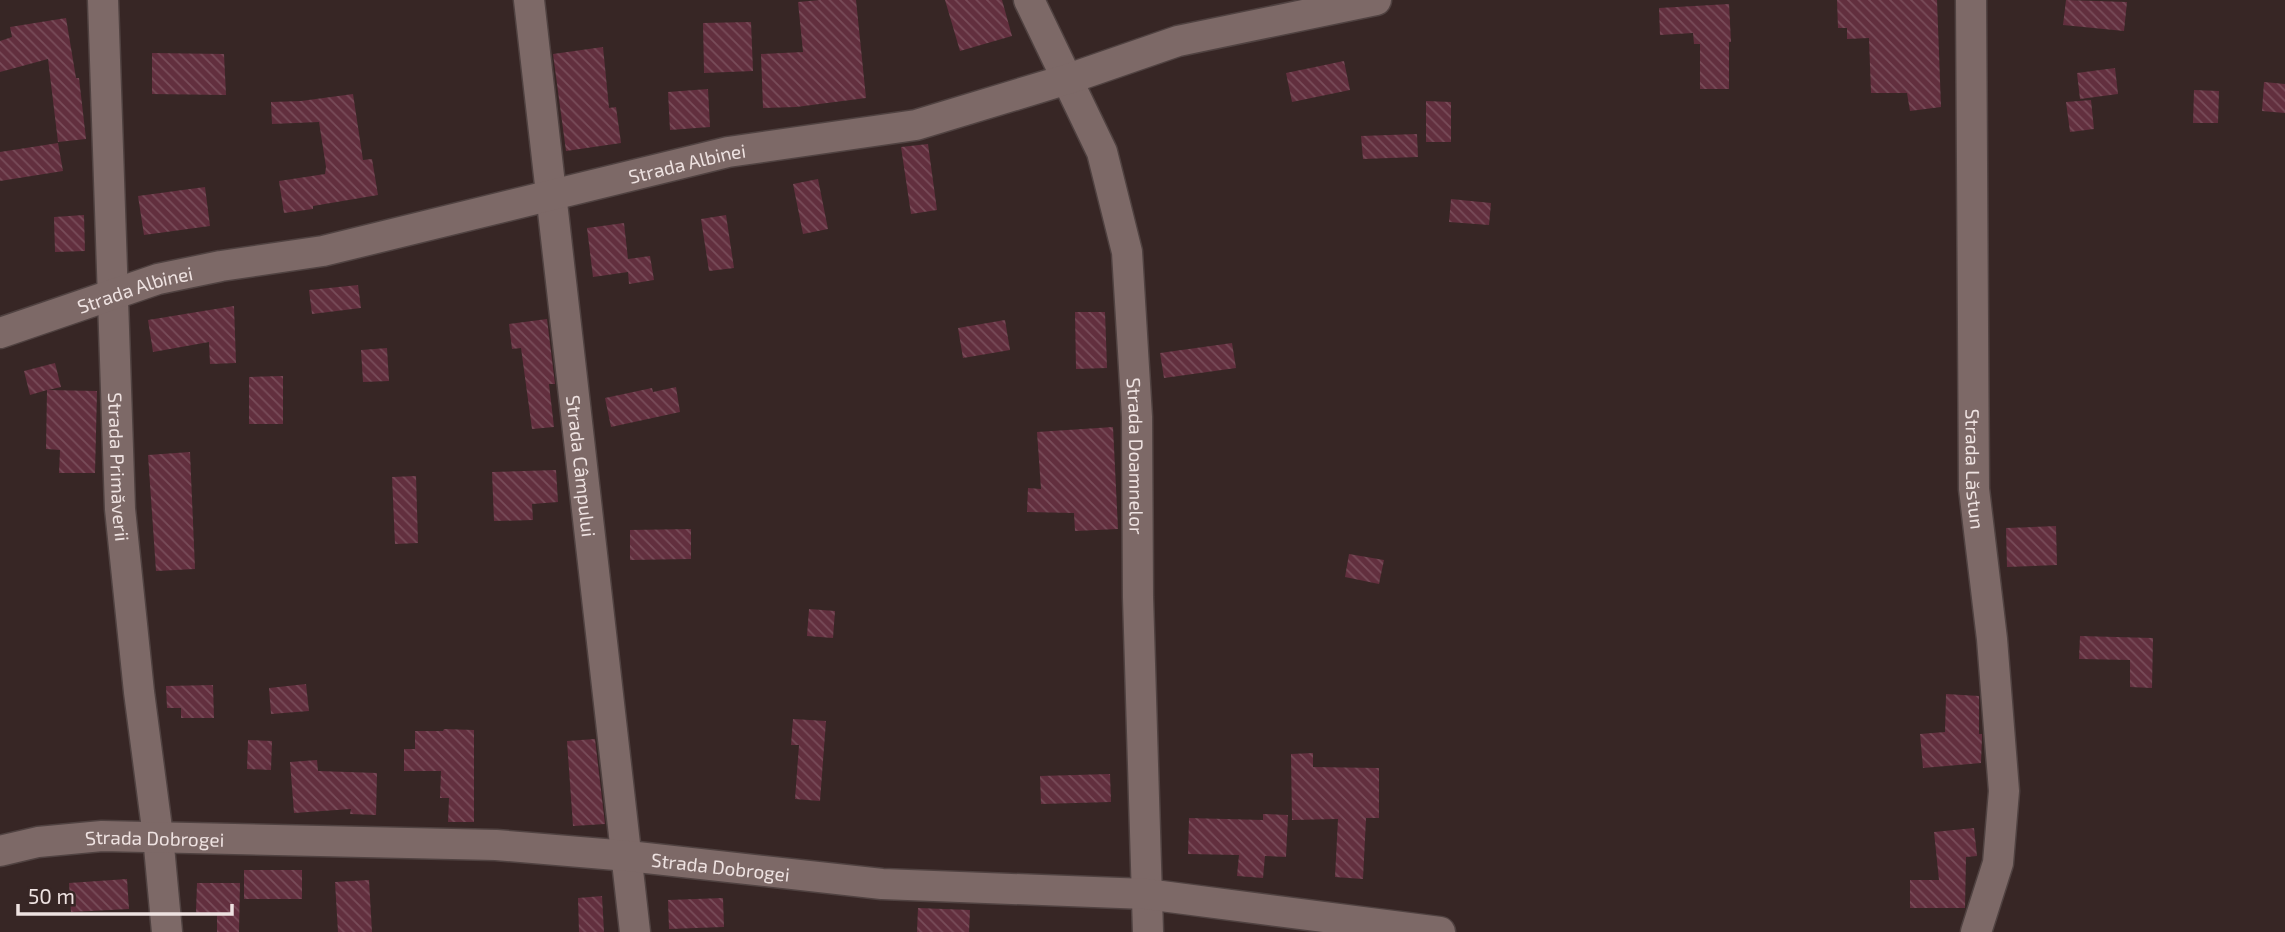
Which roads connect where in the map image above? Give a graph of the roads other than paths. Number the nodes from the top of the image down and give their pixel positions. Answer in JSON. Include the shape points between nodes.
{"nodes":[{"id":1,"x":103,"y":0,"type":"edge"},
{"id":2,"x":529,"y":0,"type":"edge"},
{"id":3,"x":1029,"y":0,"type":"edge"},
{"id":4,"x":1376,"y":0,"type":"edge"},
{"id":5,"x":1971,"y":0,"type":"edge"},
{"id":6,"x":1068,"y":79,"type":"junction"},
{"id":7,"x":550,"y":196,"type":"junction"},
{"id":8,"x":112,"y":295,"type":"junction"},
{"id":9,"x":0,"y":332,"type":"edge"},
{"id":10,"x":158,"y":836,"type":"junction"},
{"id":11,"x":0,"y":851,"type":"edge"},
{"id":12,"x":628,"y":856,"type":"junction"},
{"id":13,"x":1146,"y":894,"type":"junction"},
{"id":14,"x":166,"y":932,"type":"edge"},
{"id":15,"x":635,"y":932,"type":"edge"},
{"id":16,"x":1148,"y":932,"type":"edge"},
{"id":17,"x":1440,"y":932,"type":"edge"},
{"id":18,"x":1976,"y":932,"type":"edge"}],
"edges":[{"from":1,"to":8,"type":"street","name":"Strada Primăverii"},
{"from":2,"to":7,"type":"street","name":"Strada Câmpului"},
{"from":3,"to":6,"type":"street","name":"Strada Doamnelor"},
{"from":4,"to":6,"type":"street","name":"Strada Albinei","via":[[1178,41]]},
{"from":5,"to":18,"type":"street","name":"Strada Lăstun","via":[[1974,489],[2004,791],[1998,863]]},
{"from":6,"to":7,"type":"street","name":"Strada Albinei","via":[[916,125],[728,152]]},
{"from":6,"to":13,"type":"street","name":"Strada Doamnelor","via":[[1102,152],[1126,252],[1137,417]]},
{"from":7,"to":8,"type":"street","name":"Strada Albinei","via":[[323,251],[158,279]]},
{"from":7,"to":12,"type":"street","name":"Strada Câmpului"},
{"from":8,"to":9,"type":"street","name":"Strada Albinei"},
{"from":8,"to":10,"type":"street","name":"Strada Primăverii","via":[[120,509]]},
{"from":10,"to":11,"type":"street","name":"Strada Dobrogei","via":[[89,837]]},
{"from":10,"to":12,"type":"street","name":"Strada Dobrogei","via":[[496,845]]},
{"from":10,"to":14,"type":"street","name":"Strada Primăverii"},
{"from":12,"to":13,"type":"street","name":"Strada Dobrogei","via":[[882,884]]},
{"from":12,"to":15,"type":"street","name":"Strada Câmpului"},
{"from":13,"to":16,"type":"street","name":"Strada Doamnelor"},
{"from":13,"to":17,"type":"street","name":"Strada Dobrogei"}]}
